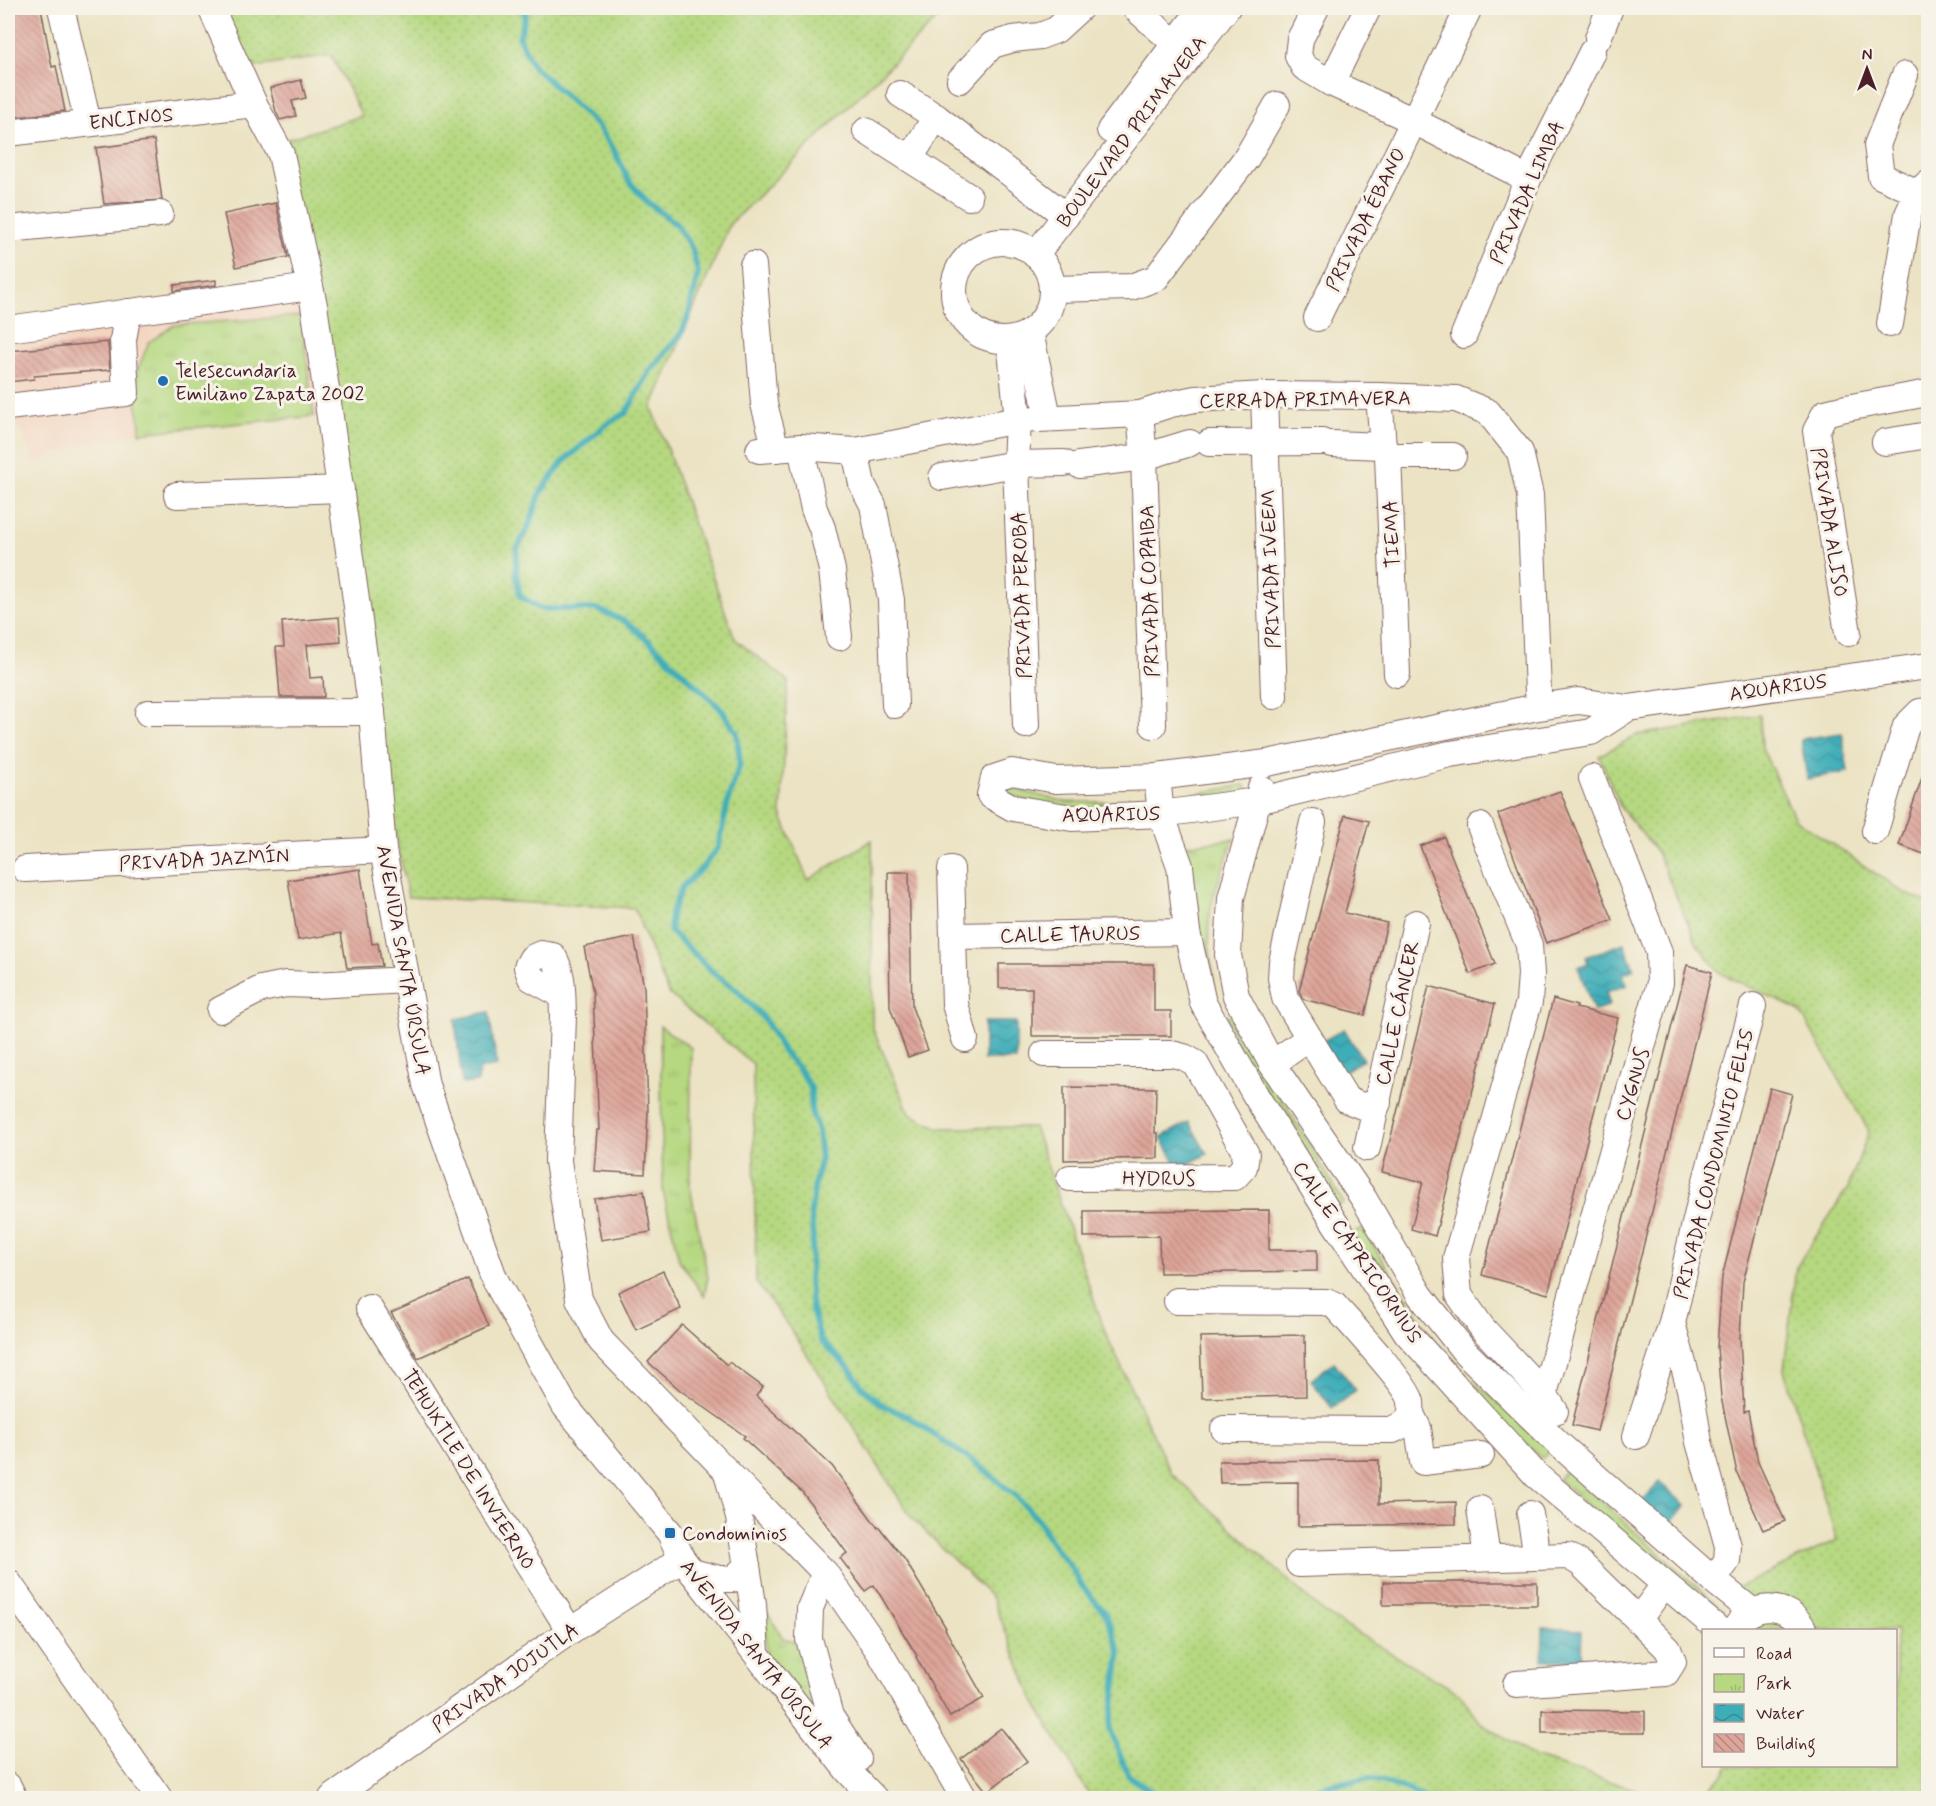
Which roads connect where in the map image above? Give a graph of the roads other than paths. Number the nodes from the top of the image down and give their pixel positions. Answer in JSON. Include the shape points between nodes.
{"nodes":[{"id":1,"x":60,"y":8,"type":"edge"},
{"id":2,"x":211,"y":8,"type":"edge"},
{"id":3,"x":1080,"y":8,"type":"edge"},
{"id":4,"x":1135,"y":8,"type":"edge"},
{"id":5,"x":1202,"y":8,"type":"edge"},
{"id":6,"x":1227,"y":8,"type":"edge"},
{"id":7,"x":1316,"y":8,"type":"edge"},
{"id":8,"x":1368,"y":8,"type":"edge"},
{"id":9,"x":1469,"y":8,"type":"edge"},
{"id":10,"x":1610,"y":8,"type":"edge"},
{"id":11,"x":1182,"y":48,"type":"junction"},
{"id":12,"x":1905,"y":75,"type":"dead end"},
{"id":13,"x":960,"y":80,"type":"dead end"},
{"id":14,"x":1331,"y":83,"type":"junction"},
{"id":15,"x":900,"y":94,"type":"dead end"},
{"id":16,"x":254,"y":104,"type":"junction"},
{"id":17,"x":1276,"y":105,"type":"dead end"},
{"id":18,"x":936,"y":117,"type":"junction"},
{"id":19,"x":1414,"y":121,"type":"junction"},
{"id":20,"x":88,"y":123,"type":"junction"},
{"id":21,"x":866,"y":131,"type":"dead end"},
{"id":22,"x":8,"y":133,"type":"edge"},
{"id":23,"x":910,"y":158,"type":"junction"},
{"id":24,"x":1528,"y":179,"type":"junction"},
{"id":25,"x":1923,"y":188,"type":"edge"},
{"id":26,"x":969,"y":197,"type":"dead end"},
{"id":27,"x":1060,"y":211,"type":"junction"},
{"id":28,"x":160,"y":214,"type":"dead end"},
{"id":29,"x":8,"y":229,"type":"edge"},
{"id":30,"x":1029,"y":251,"type":"junction"},
{"id":31,"x":753,"y":265,"type":"dead end"},
{"id":32,"x":309,"y":287,"type":"junction"},
{"id":33,"x":1053,"y":289,"type":"junction"},
{"id":34,"x":128,"y":312,"type":"junction"},
{"id":35,"x":1317,"y":318,"type":"dead end"},
{"id":36,"x":1890,"y":324,"type":"dead end"},
{"id":37,"x":8,"y":329,"type":"edge"},
{"id":38,"x":1464,"y":335,"type":"dead end"},
{"id":39,"x":1020,"y":336,"type":"junction"},
{"id":40,"x":1926,"y":393,"type":"edge"},
{"id":41,"x":1264,"y":395,"type":"junction"},
{"id":42,"x":1379,"y":396,"type":"junction"},
{"id":43,"x":8,"y":407,"type":"edge"},
{"id":44,"x":1140,"y":414,"type":"junction"},
{"id":45,"x":1048,"y":417,"type":"junction"},
{"id":46,"x":1018,"y":420,"type":"junction"},
{"id":47,"x":1929,"y":420,"type":"edge"},
{"id":48,"x":1929,"y":435,"type":"edge"},
{"id":49,"x":1265,"y":441,"type":"junction"},
{"id":50,"x":1885,"y":442,"type":"dead end"},
{"id":51,"x":801,"y":447,"type":"junction"},
{"id":52,"x":855,"y":451,"type":"junction"},
{"id":53,"x":1386,"y":451,"type":"junction"},
{"id":54,"x":1453,"y":456,"type":"dead end"},
{"id":55,"x":1144,"y":457,"type":"junction"},
{"id":56,"x":1016,"y":464,"type":"junction"},
{"id":57,"x":942,"y":477,"type":"dead end"},
{"id":58,"x":341,"y":489,"type":"junction"},
{"id":59,"x":177,"y":495,"type":"dead end"},
{"id":60,"x":1848,"y":633,"type":"dead end"},
{"id":61,"x":839,"y":637,"type":"dead end"},
{"id":62,"x":1929,"y":666,"type":"edge"},
{"id":63,"x":1397,"y":674,"type":"dead end"},
{"id":64,"x":1538,"y":692,"type":"dead end"},
{"id":65,"x":1274,"y":696,"type":"dead end"},
{"id":66,"x":894,"y":705,"type":"dead end"},
{"id":67,"x":1628,"y":708,"type":"junction"},
{"id":68,"x":1929,"y":711,"type":"edge"},
{"id":69,"x":372,"y":712,"type":"junction"},
{"id":70,"x":148,"y":713,"type":"dead end"},
{"id":71,"x":1026,"y":725,"type":"dead end"},
{"id":72,"x":1153,"y":725,"type":"dead end"},
{"id":73,"x":1267,"y":764,"type":"junction"},
{"id":74,"x":1157,"y":777,"type":"junction"},
{"id":75,"x":1592,"y":778,"type":"dead end"},
{"id":76,"x":1257,"y":801,"type":"junction"},
{"id":77,"x":1161,"y":814,"type":"junction"},
{"id":78,"x":1313,"y":822,"type":"dead end"},
{"id":79,"x":1480,"y":826,"type":"dead end"},
{"id":80,"x":1875,"y":831,"type":"dead end"},
{"id":81,"x":383,"y":850,"type":"junction"},
{"id":82,"x":26,"y":869,"type":"dead end"},
{"id":83,"x":951,"y":869,"type":"dead end"},
{"id":84,"x":1416,"y":923,"type":"dead end"},
{"id":85,"x":1187,"y":932,"type":"junction"},
{"id":86,"x":954,"y":936,"type":"junction"},
{"id":87,"x":407,"y":980,"type":"junction"},
{"id":88,"x":562,"y":994,"type":"dead end"},
{"id":89,"x":1236,"y":996,"type":"junction"},
{"id":90,"x":1203,"y":1003,"type":"junction"},
{"id":91,"x":1753,"y":1006,"type":"dead end"},
{"id":92,"x":220,"y":1010,"type":"dead end"},
{"id":93,"x":1309,"y":1038,"type":"junction"},
{"id":94,"x":965,"y":1039,"type":"dead end"},
{"id":95,"x":1044,"y":1054,"type":"dead end"},
{"id":96,"x":1272,"y":1064,"type":"junction"},
{"id":97,"x":1256,"y":1096,"type":"junction"},
{"id":98,"x":1378,"y":1103,"type":"junction"},
{"id":99,"x":1222,"y":1111,"type":"junction"},
{"id":100,"x":1367,"y":1148,"type":"dead end"},
{"id":101,"x":1070,"y":1178,"type":"dead end"},
{"id":102,"x":1364,"y":1199,"type":"junction"},
{"id":103,"x":1333,"y":1220,"type":"junction"},
{"id":104,"x":1177,"y":1301,"type":"dead end"},
{"id":105,"x":369,"y":1308,"type":"dead end"},
{"id":106,"x":1672,"y":1323,"type":"junction"},
{"id":107,"x":1483,"y":1329,"type":"junction"},
{"id":108,"x":1407,"y":1333,"type":"junction"},
{"id":109,"x":1374,"y":1352,"type":"junction"},
{"id":110,"x":1465,"y":1352,"type":"junction"},
{"id":111,"x":1411,"y":1414,"type":"junction"},
{"id":112,"x":1224,"y":1430,"type":"dead end"},
{"id":113,"x":1636,"y":1436,"type":"dead end"},
{"id":114,"x":1562,"y":1446,"type":"junction"},
{"id":115,"x":1481,"y":1455,"type":"dead end"},
{"id":116,"x":726,"y":1471,"type":"junction"},
{"id":117,"x":1536,"y":1475,"type":"junction"},
{"id":118,"x":1480,"y":1509,"type":"dead end"},
{"id":119,"x":1530,"y":1514,"type":"dead end"},
{"id":120,"x":1538,"y":1556,"type":"junction"},
{"id":121,"x":1487,"y":1558,"type":"junction"},
{"id":122,"x":1299,"y":1564,"type":"dead end"},
{"id":123,"x":687,"y":1566,"type":"junction"},
{"id":124,"x":747,"y":1566,"type":"junction"},
{"id":125,"x":825,"y":1573,"type":"junction"},
{"id":126,"x":1713,"y":1580,"type":"junction"},
{"id":127,"x":8,"y":1582,"type":"edge"},
{"id":128,"x":1664,"y":1585,"type":"junction"},
{"id":129,"x":1753,"y":1612,"type":"junction"},
{"id":130,"x":1638,"y":1620,"type":"junction"},
{"id":131,"x":1718,"y":1629,"type":"edge"},
{"id":132,"x":1736,"y":1629,"type":"edge"},
{"id":133,"x":1803,"y":1629,"type":"edge"},
{"id":134,"x":570,"y":1631,"type":"junction"},
{"id":135,"x":756,"y":1653,"type":"junction"},
{"id":136,"x":1516,"y":1684,"type":"dead end"},
{"id":137,"x":8,"y":1786,"type":"edge"},
{"id":138,"x":14,"y":1798,"type":"edge"},
{"id":139,"x":159,"y":1798,"type":"edge"},
{"id":140,"x":332,"y":1798,"type":"edge"},
{"id":141,"x":874,"y":1798,"type":"edge"},
{"id":142,"x":881,"y":1798,"type":"edge"},
{"id":143,"x":964,"y":1798,"type":"edge"}],
"edges":[{"from":1,"to":20,"type":"street"},
{"from":2,"to":16,"type":"street","name":"AVENIDA SANTA ÚRSULA"},
{"from":3,"to":13,"type":"street","via":[[1056,30],[992,45]]},
{"from":4,"to":11,"type":"street"},
{"from":5,"to":11,"type":"street","name":"BOULEVARD PRIMAVERA"},
{"from":6,"to":11,"type":"street","name":"BOULEVARD PRIMAVERA"},
{"from":7,"to":14,"type":"street","via":[[1300,39],[1298,56],[1304,67]]},
{"from":8,"to":14,"type":"street"},
{"from":9,"to":19,"type":"street","name":"PRIVADA ÉBANO"},
{"from":10,"to":24,"type":"street","name":"PRIVADA LIMBA"},
{"from":11,"to":27,"type":"street","name":"BOULEVARD PRIMAVERA"},
{"from":12,"to":25,"type":"street","via":[[1877,146],[1881,176]]},
{"from":14,"to":19,"type":"street"},
{"from":15,"to":18,"type":"street"},
{"from":16,"to":20,"type":"street","name":"ENCINOS"},
{"from":16,"to":32,"type":"street","name":"AVENIDA SANTA ÚRSULA","via":[[281,154]]},
{"from":17,"to":33,"type":"street","via":[[1247,157],[1156,278],[1131,288]]},
{"from":18,"to":23,"type":"street"},
{"from":18,"to":27,"type":"street"},
{"from":19,"to":24,"type":"street"},
{"from":19,"to":35,"type":"street","name":"PRIVADA ÉBANO"},
{"from":20,"to":22,"type":"street","name":"ENCINOS"},
{"from":21,"to":23,"type":"street"},
{"from":23,"to":26,"type":"street"},
{"from":24,"to":38,"type":"street","name":"PRIVADA LIMBA"},
{"from":25,"to":36,"type":"street","via":[[1908,214]]},
{"from":27,"to":30,"type":"street","name":"BOULEVARD PRIMAVERA"},
{"from":28,"to":29,"type":"street"},
{"from":30,"to":33,"type":"street","via":[[1044,264]]},
{"from":30,"to":39,"type":"street","via":[[1012,243],[980,247],[961,264],[953,285],[955,306],[965,324],[982,337],[1003,341]]},
{"from":31,"to":51,"type":"street","name":"CERRADA PRIMAVERA","via":[[768,450]]},
{"from":32,"to":34,"type":"street"},
{"from":32,"to":58,"type":"street","name":"AVENIDA SANTA ÚRSULA"},
{"from":33,"to":39,"type":"street","via":[[1051,305],[1041,324]]},
{"from":34,"to":37,"type":"street"},
{"from":34,"to":43,"type":"street","via":[[123,340],[126,393]]},
{"from":39,"to":45,"type":"street"},
{"from":39,"to":46,"type":"street"},
{"from":40,"to":47,"type":"street"},
{"from":40,"to":60,"type":"street","name":"PRIVADA ALISO","via":[[1825,413],[1816,431]]},
{"from":41,"to":42,"type":"street","name":"CERRADA PRIMAVERA"},
{"from":41,"to":44,"type":"street","name":"CERRADA PRIMAVERA","via":[[1195,399]]},
{"from":41,"to":49,"type":"street","name":"PRIVADA IVEEM"},
{"from":42,"to":53,"type":"street","name":"TIEMA"},
{"from":42,"to":64,"type":"street","name":"CERRADA PRIMAVERA","via":[[1456,399],[1488,412],[1520,452],[1530,495]]},
{"from":44,"to":45,"type":"street","name":"CERRADA PRIMAVERA"},
{"from":44,"to":55,"type":"street","name":"PRIVADA COPAIBA"},
{"from":45,"to":46,"type":"street","name":"CERRADA PRIMAVERA"},
{"from":46,"to":52,"type":"street","name":"CERRADA PRIMAVERA"},
{"from":46,"to":56,"type":"street","name":"PRIVADA PEROBA"},
{"from":48,"to":50,"type":"street"},
{"from":49,"to":53,"type":"street","via":[[1327,443]]},
{"from":49,"to":55,"type":"street","via":[[1199,443]]},
{"from":49,"to":65,"type":"street","name":"PRIVADA IVEEM"},
{"from":51,"to":52,"type":"street","name":"CERRADA PRIMAVERA"},
{"from":51,"to":61,"type":"street","via":[[832,570]]},
{"from":52,"to":66,"type":"street","via":[[862,484],[873,505],[891,600]]},
{"from":53,"to":54,"type":"street"},
{"from":53,"to":63,"type":"street","name":"TIEMA"},
{"from":55,"to":56,"type":"street","via":[[1072,464]]},
{"from":55,"to":72,"type":"street","name":"PRIVADA COPAIBA"},
{"from":56,"to":57,"type":"street"},
{"from":56,"to":71,"type":"street","name":"PRIVADA PEROBA"},
{"from":58,"to":59,"type":"street"},
{"from":58,"to":69,"type":"street","name":"AVENIDA SANTA ÚRSULA"},
{"from":62,"to":67,"type":"street","name":"AQUARIUS"},
{"from":67,"to":73,"type":"street","name":"AQUARIUS","via":[[1578,701]]},
{"from":67,"to":76,"type":"street","name":"AQUARIUS","via":[[1591,732],[1450,754]]},
{"from":68,"to":80,"type":"street","via":[[1920,712],[1906,726]]},
{"from":69,"to":70,"type":"street"},
{"from":69,"to":81,"type":"street","name":"AVENIDA SANTA ÚRSULA"},
{"from":73,"to":74,"type":"street","name":"AQUARIUS"},
{"from":73,"to":76,"type":"street","name":"CALLE CAPRICORNIUS"},
{"from":74,"to":77,"type":"street","name":"CALLE CAPRICORNIUS"},
{"from":74,"to":77,"type":"street","name":"AQUARIUS","via":[[1056,780],[1012,772],[994,778],[990,795],[1013,808],[1072,818]]},
{"from":75,"to":107,"type":"street","name":"CYGNUS","via":[[1659,952],[1660,982],[1549,1402]]},
{"from":76,"to":77,"type":"street","name":"AQUARIUS"},
{"from":76,"to":89,"type":"street","name":"CALLE CAPRICORNIUS","via":[[1231,898],[1228,955]]},
{"from":77,"to":85,"type":"street","name":"CALLE CAPRICORNIUS","via":[[1180,866]]},
{"from":78,"to":93,"type":"street","name":"CALLE CÁNCER","via":[[1281,978],[1285,998]]},
{"from":79,"to":107,"type":"street","name":"CYGNUS","via":[[1528,945],[1531,974],[1528,1002],[1456,1258],[1459,1294]]},
{"from":81,"to":82,"type":"street","name":"PRIVADA JAZMÍN"},
{"from":81,"to":87,"type":"street","name":"AVENIDA SANTA ÚRSULA"},
{"from":83,"to":86,"type":"street"},
{"from":84,"to":98,"type":"street","name":"CALLE CÁNCER"},
{"from":85,"to":86,"type":"street","name":"CALLE TAURUS"},
{"from":85,"to":90,"type":"street","name":"CALLE CAPRICORNIUS"},
{"from":86,"to":94,"type":"street","via":[[955,1004]]},
{"from":87,"to":92,"type":"street","via":[[286,984],[261,989]]},
{"from":87,"to":123,"type":"street","name":"AVENIDA SANTA ÚRSULA","via":[[426,1085],[494,1278],[565,1406],[670,1533]]},
{"from":88,"to":116,"type":"street","via":[[558,1161],[579,1299],[601,1341]]},
{"from":89,"to":90,"type":"street","via":[[1227,994]]},
{"from":89,"to":96,"type":"street","name":"CALLE CAPRICORNIUS"},
{"from":90,"to":97,"type":"street","name":"CALLE CAPRICORNIUS"},
{"from":91,"to":106,"type":"street","name":"PRIVADA CONDOMINIO FELIS"},
{"from":93,"to":96,"type":"street"},
{"from":93,"to":98,"type":"street","name":"CALLE CÁNCER","via":[[1347,1100],[1362,1106]]},
{"from":95,"to":99,"type":"street","via":[[1184,1057],[1195,1063]]},
{"from":96,"to":102,"type":"street","name":"CALLE CAPRICORNIUS"},
{"from":97,"to":99,"type":"street"},
{"from":97,"to":103,"type":"street","name":"CALLE CAPRICORNIUS"},
{"from":98,"to":100,"type":"street","name":"CALLE CÁNCER"},
{"from":99,"to":101,"type":"street","name":"HYDRUS","via":[[1246,1154],[1244,1167],[1235,1177]]},
{"from":102,"to":103,"type":"street"},
{"from":102,"to":110,"type":"street","name":"CALLE CAPRICORNIUS","via":[[1420,1295]]},
{"from":103,"to":108,"type":"street","name":"CALLE CAPRICORNIUS"},
{"from":104,"to":109,"type":"street","via":[[1326,1302],[1334,1305]]},
{"from":105,"to":134,"type":"street","name":"TEHUIXTLE DE INVIERNO"},
{"from":106,"to":113,"type":"street","name":"PRIVADA CONDOMINIO FELIS"},
{"from":106,"to":126,"type":"street","name":"PRIVADA CONDOMINIO FELIS","via":[[1728,1546],[1727,1561]]},
{"from":107,"to":110,"type":"street"},
{"from":108,"to":109,"type":"street"},
{"from":108,"to":117,"type":"street","name":"CALLE CAPRICORNIUS"},
{"from":109,"to":111,"type":"street","via":[[1407,1391]]},
{"from":110,"to":114,"type":"street","name":"CALLE CAPRICORNIUS"},
{"from":111,"to":112,"type":"street","via":[[1405,1424],[1393,1430]]},
{"from":111,"to":115,"type":"street","via":[[1418,1428],[1423,1462]]},
{"from":114,"to":117,"type":"street","via":[[1549,1465]]},
{"from":114,"to":126,"type":"street","name":"CALLE CAPRICORNIUS"},
{"from":116,"to":124,"type":"street"},
{"from":116,"to":125,"type":"street"},
{"from":117,"to":128,"type":"street","name":"CALLE CAPRICORNIUS"},
{"from":118,"to":121,"type":"street"},
{"from":119,"to":120,"type":"street"},
{"from":120,"to":121,"type":"street"},
{"from":120,"to":130,"type":"street","via":[[1568,1556],[1580,1563]]},
{"from":121,"to":122,"type":"street"},
{"from":123,"to":124,"type":"street","via":[[720,1579],[733,1579]]},
{"from":123,"to":134,"type":"street","name":"PRIVADA JOJUTLA"},
{"from":123,"to":135,"type":"street","name":"AVENIDA SANTA ÚRSULA"},
{"from":124,"to":135,"type":"street"},
{"from":125,"to":142,"type":"street","via":[[810,1608],[809,1639],[830,1716]]},
{"from":125,"to":143,"type":"street","via":[[879,1651]]},
{"from":126,"to":129,"type":"street","name":"CALLE CAPRICORNIUS"},
{"from":127,"to":139,"type":"street"},
{"from":128,"to":130,"type":"street"},
{"from":128,"to":131,"type":"street","name":"CALLE CAPRICORNIUS"},
{"from":129,"to":132,"type":"street"},
{"from":129,"to":133,"type":"street","via":[[1768,1608],[1786,1611]]},
{"from":130,"to":136,"type":"street","via":[[1668,1649],[1673,1662],[1666,1673]]},
{"from":134,"to":140,"type":"street","name":"PRIVADA JOJUTLA"},
{"from":135,"to":141,"type":"street","name":"AVENIDA SANTA ÚRSULA","via":[[848,1772]]},
{"from":137,"to":138,"type":"street"}]}
